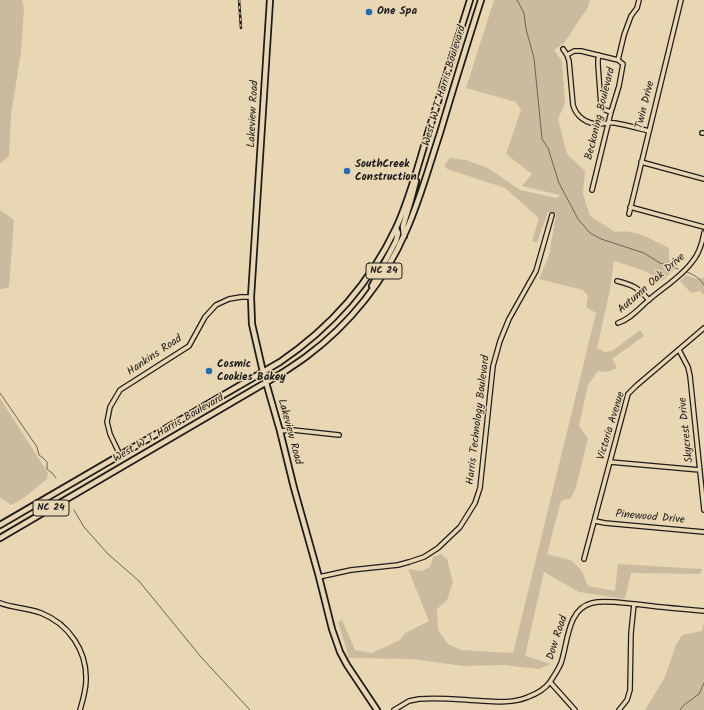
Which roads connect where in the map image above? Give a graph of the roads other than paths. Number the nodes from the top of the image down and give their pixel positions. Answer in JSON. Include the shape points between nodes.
{"nodes":[{"id":1,"x":270,"y":0,"type":"edge"},
{"id":2,"x":470,"y":0,"type":"edge"},
{"id":3,"x":481,"y":0,"type":"edge"},
{"id":4,"x":639,"y":0,"type":"edge"},
{"id":5,"x":681,"y":0,"type":"edge"},
{"id":6,"x":563,"y":49,"type":"dead end"},
{"id":7,"x":567,"y":55,"type":"junction"},
{"id":8,"x":599,"y":55,"type":"junction"},
{"id":9,"x":618,"y":60,"type":"junction"},
{"id":10,"x":611,"y":112,"type":"junction"},
{"id":11,"x":609,"y":123,"type":"junction"},
{"id":12,"x":649,"y":131,"type":"junction"},
{"id":13,"x":420,"y":160,"type":"junction"},
{"id":14,"x":641,"y":162,"type":"junction"},
{"id":15,"x":704,"y":178,"type":"edge"},
{"id":16,"x":592,"y":190,"type":"dead end"},
{"id":17,"x":630,"y":207,"type":"junction"},
{"id":18,"x":629,"y":214,"type":"dead end"},
{"id":19,"x":552,"y":216,"type":"dead end"},
{"id":20,"x":704,"y":227,"type":"edge"},
{"id":21,"x":396,"y":228,"type":"junction"},
{"id":22,"x":704,"y":233,"type":"edge"},
{"id":23,"x":404,"y":237,"type":"junction"},
{"id":24,"x":617,"y":281,"type":"dead end"},
{"id":25,"x":251,"y":297,"type":"junction"},
{"id":26,"x":365,"y":298,"type":"junction"},
{"id":27,"x":649,"y":300,"type":"junction"},
{"id":28,"x":618,"y":323,"type":"dead end"},
{"id":29,"x":704,"y":328,"type":"edge"},
{"id":30,"x":679,"y":350,"type":"junction"},
{"id":31,"x":263,"y":372,"type":"junction"},
{"id":32,"x":266,"y":383,"type":"junction"},
{"id":33,"x":280,"y":431,"type":"junction"},
{"id":34,"x":339,"y":434,"type":"dead end"},
{"id":35,"x":120,"y":455,"type":"junction"},
{"id":36,"x":610,"y":462,"type":"junction"},
{"id":37,"x":700,"y":470,"type":"junction"},
{"id":38,"x":704,"y":510,"type":"edge"},
{"id":39,"x":595,"y":521,"type":"junction"},
{"id":40,"x":0,"y":525,"type":"edge"},
{"id":41,"x":704,"y":532,"type":"edge"},
{"id":42,"x":0,"y":538,"type":"edge"},
{"id":43,"x":584,"y":559,"type":"dead end"},
{"id":44,"x":319,"y":578,"type":"junction"},
{"id":45,"x":0,"y":603,"type":"edge"},
{"id":46,"x":634,"y":604,"type":"junction"},
{"id":47,"x":704,"y":611,"type":"edge"},
{"id":48,"x":550,"y":682,"type":"junction"},
{"id":49,"x":80,"y":710,"type":"edge"},
{"id":50,"x":378,"y":710,"type":"edge"},
{"id":51,"x":394,"y":710,"type":"edge"},
{"id":52,"x":575,"y":710,"type":"edge"},
{"id":53,"x":619,"y":710,"type":"edge"}],
"edges":[{"from":1,"to":25,"type":"main road","name":"Lakeview Road"},
{"from":2,"to":13,"type":"main road","name":"West W T Harris Boulevard","number":"NC 24"},
{"from":3,"to":23,"type":"main road","name":"West W T Harris Boulevard","number":"NC 24","via":[[424,184]]},
{"from":4,"to":9,"type":"street","name":"Beckoning Boulevard","via":[[624,35]]},
{"from":5,"to":12,"type":"street","name":"Twin Drive"},
{"from":6,"to":7,"type":"street"},
{"from":7,"to":8,"type":"street","via":[[581,51]]},
{"from":7,"to":11,"type":"street","via":[[576,113],[591,123]]},
{"from":8,"to":9,"type":"street"},
{"from":8,"to":10,"type":"street","via":[[601,106]]},
{"from":9,"to":10,"type":"street","name":"Beckoning Boulevard","via":[[623,67]]},
{"from":10,"to":11,"type":"street","name":"Beckoning Boulevard"},
{"from":11,"to":12,"type":"street"},
{"from":11,"to":16,"type":"street","name":"Beckoning Boulevard"},
{"from":12,"to":14,"type":"street","name":"Twin Drive"},
{"from":13,"to":21,"type":"main road","name":"West W T Harris Boulevard","number":"NC 24"},
{"from":13,"to":23,"type":"main road","via":[[403,226]]},
{"from":14,"to":15,"type":"street"},
{"from":14,"to":17,"type":"street","name":"Twin Drive"},
{"from":17,"to":18,"type":"street","name":"Twin Drive"},
{"from":17,"to":20,"type":"street"},
{"from":19,"to":44,"type":"street","name":"Harris Technology Boulevard","via":[[536,271],[509,319],[493,366],[480,488],[475,504],[460,527],[438,548],[424,556],[398,565],[351,570]]},
{"from":21,"to":26,"type":"main road","via":[[395,244]]},
{"from":21,"to":31,"type":"main road","name":"West W T Harris Boulevard","number":"NC 24","via":[[371,272],[338,313],[301,347]]},
{"from":22,"to":27,"type":"street","name":"Autumn Oak Drive","via":[[693,262]]},
{"from":23,"to":26,"type":"main road","name":"West W T Harris Boulevard","number":"NC 24","via":[[387,268]]},
{"from":24,"to":27,"type":"street","via":[[637,288]]},
{"from":25,"to":31,"type":"main road","name":"Lakeview Road","via":[[252,324]]},
{"from":25,"to":35,"type":"street","name":"Hankins Road","via":[[229,299],[216,305],[205,317],[189,346],[120,390],[110,407],[107,422]]},
{"from":26,"to":32,"type":"main road","name":"West W T Harris Boulevard","number":"NC 24","via":[[319,347]]},
{"from":27,"to":28,"type":"street","name":"Autumn Oak Drive","via":[[627,319]]},
{"from":29,"to":30,"type":"street","name":"Victoria Avenue"},
{"from":30,"to":36,"type":"street","name":"Victoria Avenue","via":[[628,394]]},
{"from":30,"to":37,"type":"street","name":"Skycrest Drive","via":[[690,376]]},
{"from":31,"to":32,"type":"main road","name":"Lakeview Road"},
{"from":31,"to":35,"type":"main road","name":"West W T Harris Boulevard","number":"NC 24"},
{"from":32,"to":33,"type":"main road","name":"Lakeview Road"},
{"from":32,"to":42,"type":"main road","name":"West W T Harris Boulevard","number":"NC 24"},
{"from":33,"to":34,"type":"street"},
{"from":33,"to":44,"type":"main road","name":"Lakeview Road"},
{"from":35,"to":40,"type":"main road","name":"West W T Harris Boulevard","number":"NC 24"},
{"from":36,"to":37,"type":"street"},
{"from":36,"to":39,"type":"street","name":"Victoria Avenue"},
{"from":37,"to":38,"type":"street","name":"Skycrest Drive"},
{"from":39,"to":41,"type":"street","name":"Pinewood Drive"},
{"from":39,"to":43,"type":"street","name":"Victoria Avenue"},
{"from":44,"to":50,"type":"main road","name":"Lakeview Road","via":[[340,652]]},
{"from":45,"to":49,"type":"street","via":[[50,617],[70,634],[86,670],[86,686]]},
{"from":46,"to":47,"type":"street","name":"Dow Road"},
{"from":46,"to":48,"type":"street","name":"Dow Road","via":[[596,602],[579,610],[572,621],[561,663]]},
{"from":46,"to":53,"type":"street","via":[[630,690],[627,700]]},
{"from":48,"to":51,"type":"street","name":"Dow Road","via":[[524,699],[498,702],[426,698],[409,701]]},
{"from":48,"to":52,"type":"street"}]}
